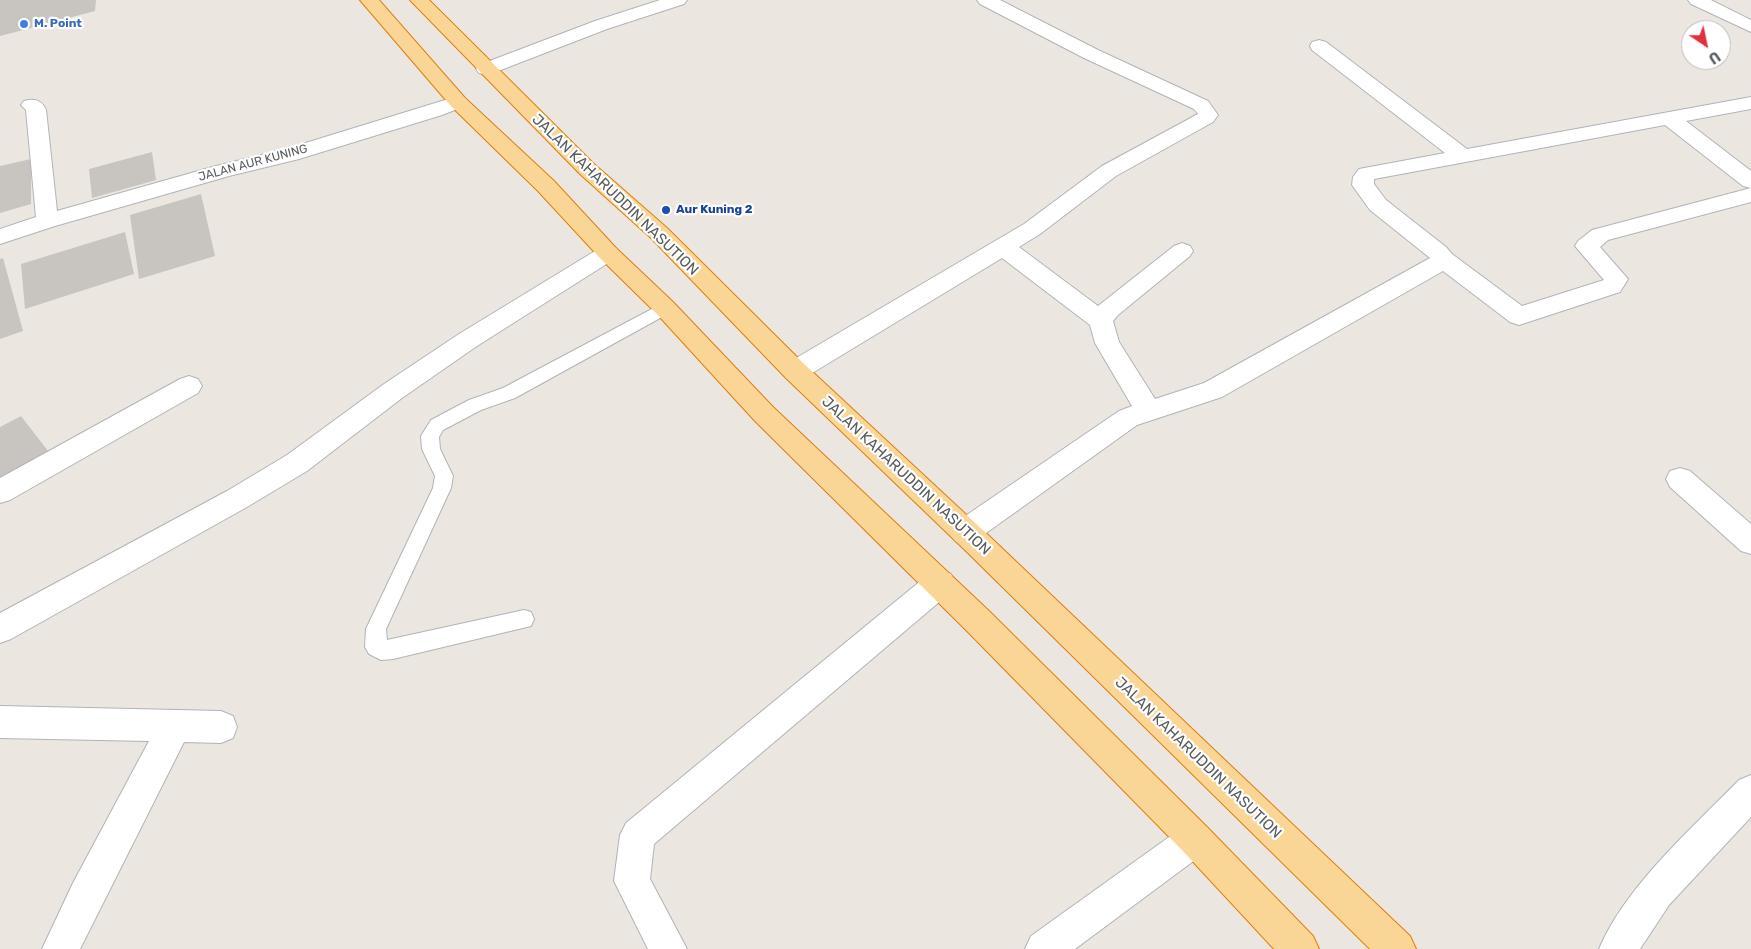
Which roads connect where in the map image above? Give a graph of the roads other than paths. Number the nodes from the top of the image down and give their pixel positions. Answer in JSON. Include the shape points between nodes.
{"nodes":[{"id":1,"x":369,"y":0,"type":"edge"},
{"id":2,"x":419,"y":0,"type":"edge"},
{"id":3,"x":678,"y":0,"type":"edge"},
{"id":4,"x":986,"y":0,"type":"edge"},
{"id":5,"x":1697,"y":0,"type":"edge"},
{"id":6,"x":1751,"y":27,"type":"edge"},
{"id":7,"x":1319,"y":46,"type":"dead end"},
{"id":8,"x":486,"y":69,"type":"junction"},
{"id":9,"x":458,"y":102,"type":"junction"},
{"id":10,"x":1751,"y":102,"type":"edge"},
{"id":11,"x":31,"y":105,"type":"dead end"},
{"id":12,"x":1669,"y":118,"type":"junction"},
{"id":13,"x":1461,"y":155,"type":"junction"},
{"id":14,"x":1751,"y":181,"type":"edge"},
{"id":15,"x":1751,"y":194,"type":"edge"},
{"id":16,"x":47,"y":222,"type":"junction"},
{"id":17,"x":0,"y":238,"type":"edge"},
{"id":18,"x":1003,"y":247,"type":"junction"},
{"id":19,"x":1182,"y":251,"type":"dead end"},
{"id":20,"x":608,"y":253,"type":"junction"},
{"id":21,"x":1444,"y":260,"type":"junction"},
{"id":22,"x":665,"y":308,"type":"junction"},
{"id":23,"x":1101,"y":321,"type":"junction"},
{"id":24,"x":795,"y":372,"type":"junction"},
{"id":25,"x":189,"y":386,"type":"dead end"},
{"id":26,"x":1148,"y":410,"type":"junction"},
{"id":27,"x":1680,"y":479,"type":"dead end"},
{"id":28,"x":0,"y":492,"type":"edge"},
{"id":29,"x":966,"y":532,"type":"junction"},
{"id":30,"x":1751,"y":542,"type":"edge"},
{"id":31,"x":940,"y":583,"type":"junction"},
{"id":32,"x":524,"y":619,"type":"dead end"},
{"id":33,"x":0,"y":629,"type":"edge"},
{"id":34,"x":0,"y":722,"type":"edge"},
{"id":35,"x":175,"y":726,"type":"junction"},
{"id":36,"x":221,"y":727,"type":"dead end"},
{"id":37,"x":1751,"y":792,"type":"edge"},
{"id":38,"x":1195,"y":839,"type":"junction"},
{"id":39,"x":61,"y":949,"type":"edge"},
{"id":40,"x":668,"y":949,"type":"edge"},
{"id":41,"x":1044,"y":949,"type":"edge"},
{"id":42,"x":1300,"y":949,"type":"edge"},
{"id":43,"x":1397,"y":949,"type":"edge"},
{"id":44,"x":1618,"y":949,"type":"edge"}],
"edges":[{"from":1,"to":9,"type":"highway"},
{"from":2,"to":8,"type":"highway","name":"JALAN KAHARUDDIN NASUTION"},
{"from":3,"to":8,"type":"street","via":[[601,25]]},
{"from":4,"to":18,"type":"street","via":[[1201,105],[1208,115],[1109,170]]},
{"from":5,"to":6,"type":"street"},
{"from":7,"to":13,"type":"street"},
{"from":8,"to":24,"type":"highway","name":"JALAN KAHARUDDIN NASUTION","via":[[587,169],[659,233]]},
{"from":9,"to":16,"type":"street","name":"JALAN AUR KUNING","via":[[292,154]]},
{"from":9,"to":20,"type":"highway","via":[[546,186]]},
{"from":10,"to":12,"type":"street"},
{"from":11,"to":16,"type":"street","via":[[36,110]]},
{"from":12,"to":13,"type":"street"},
{"from":12,"to":14,"type":"street"},
{"from":13,"to":21,"type":"street","via":[[1367,174],[1362,180],[1378,205]]},
{"from":15,"to":21,"type":"street","via":[[1600,235],[1586,246],[1616,279],[1612,286],[1519,316]]},
{"from":16,"to":17,"type":"street","name":"JALAN AUR KUNING"},
{"from":18,"to":23,"type":"street"},
{"from":18,"to":24,"type":"street"},
{"from":19,"to":23,"type":"street","via":[[1109,309]]},
{"from":20,"to":22,"type":"highway"},
{"from":20,"to":33,"type":"street","via":[[408,381],[296,463],[237,499]]},
{"from":21,"to":26,"type":"street","via":[[1213,390]]},
{"from":22,"to":31,"type":"highway","via":[[764,414]]},
{"from":22,"to":32,"type":"lane","via":[[508,393],[454,415],[437,425],[430,436],[431,449],[444,476],[442,488],[376,630],[376,648],[393,648]]},
{"from":23,"to":26,"type":"street","via":[[1107,343]]},
{"from":24,"to":29,"type":"highway","name":"JALAN KAHARUDDIN NASUTION"},
{"from":25,"to":28,"type":"street"},
{"from":26,"to":29,"type":"street","via":[[1128,418]]},
{"from":27,"to":30,"type":"street"},
{"from":29,"to":43,"type":"highway","name":"JALAN KAHARUDDIN NASUTION"},
{"from":31,"to":38,"type":"highway"},
{"from":31,"to":40,"type":"street","via":[[638,835],[632,881]]},
{"from":34,"to":35,"type":"street"},
{"from":35,"to":36,"type":"street"},
{"from":35,"to":39,"type":"street"},
{"from":37,"to":44,"type":"street","via":[[1656,892]]},
{"from":38,"to":41,"type":"street"},
{"from":38,"to":42,"type":"highway"}]}
